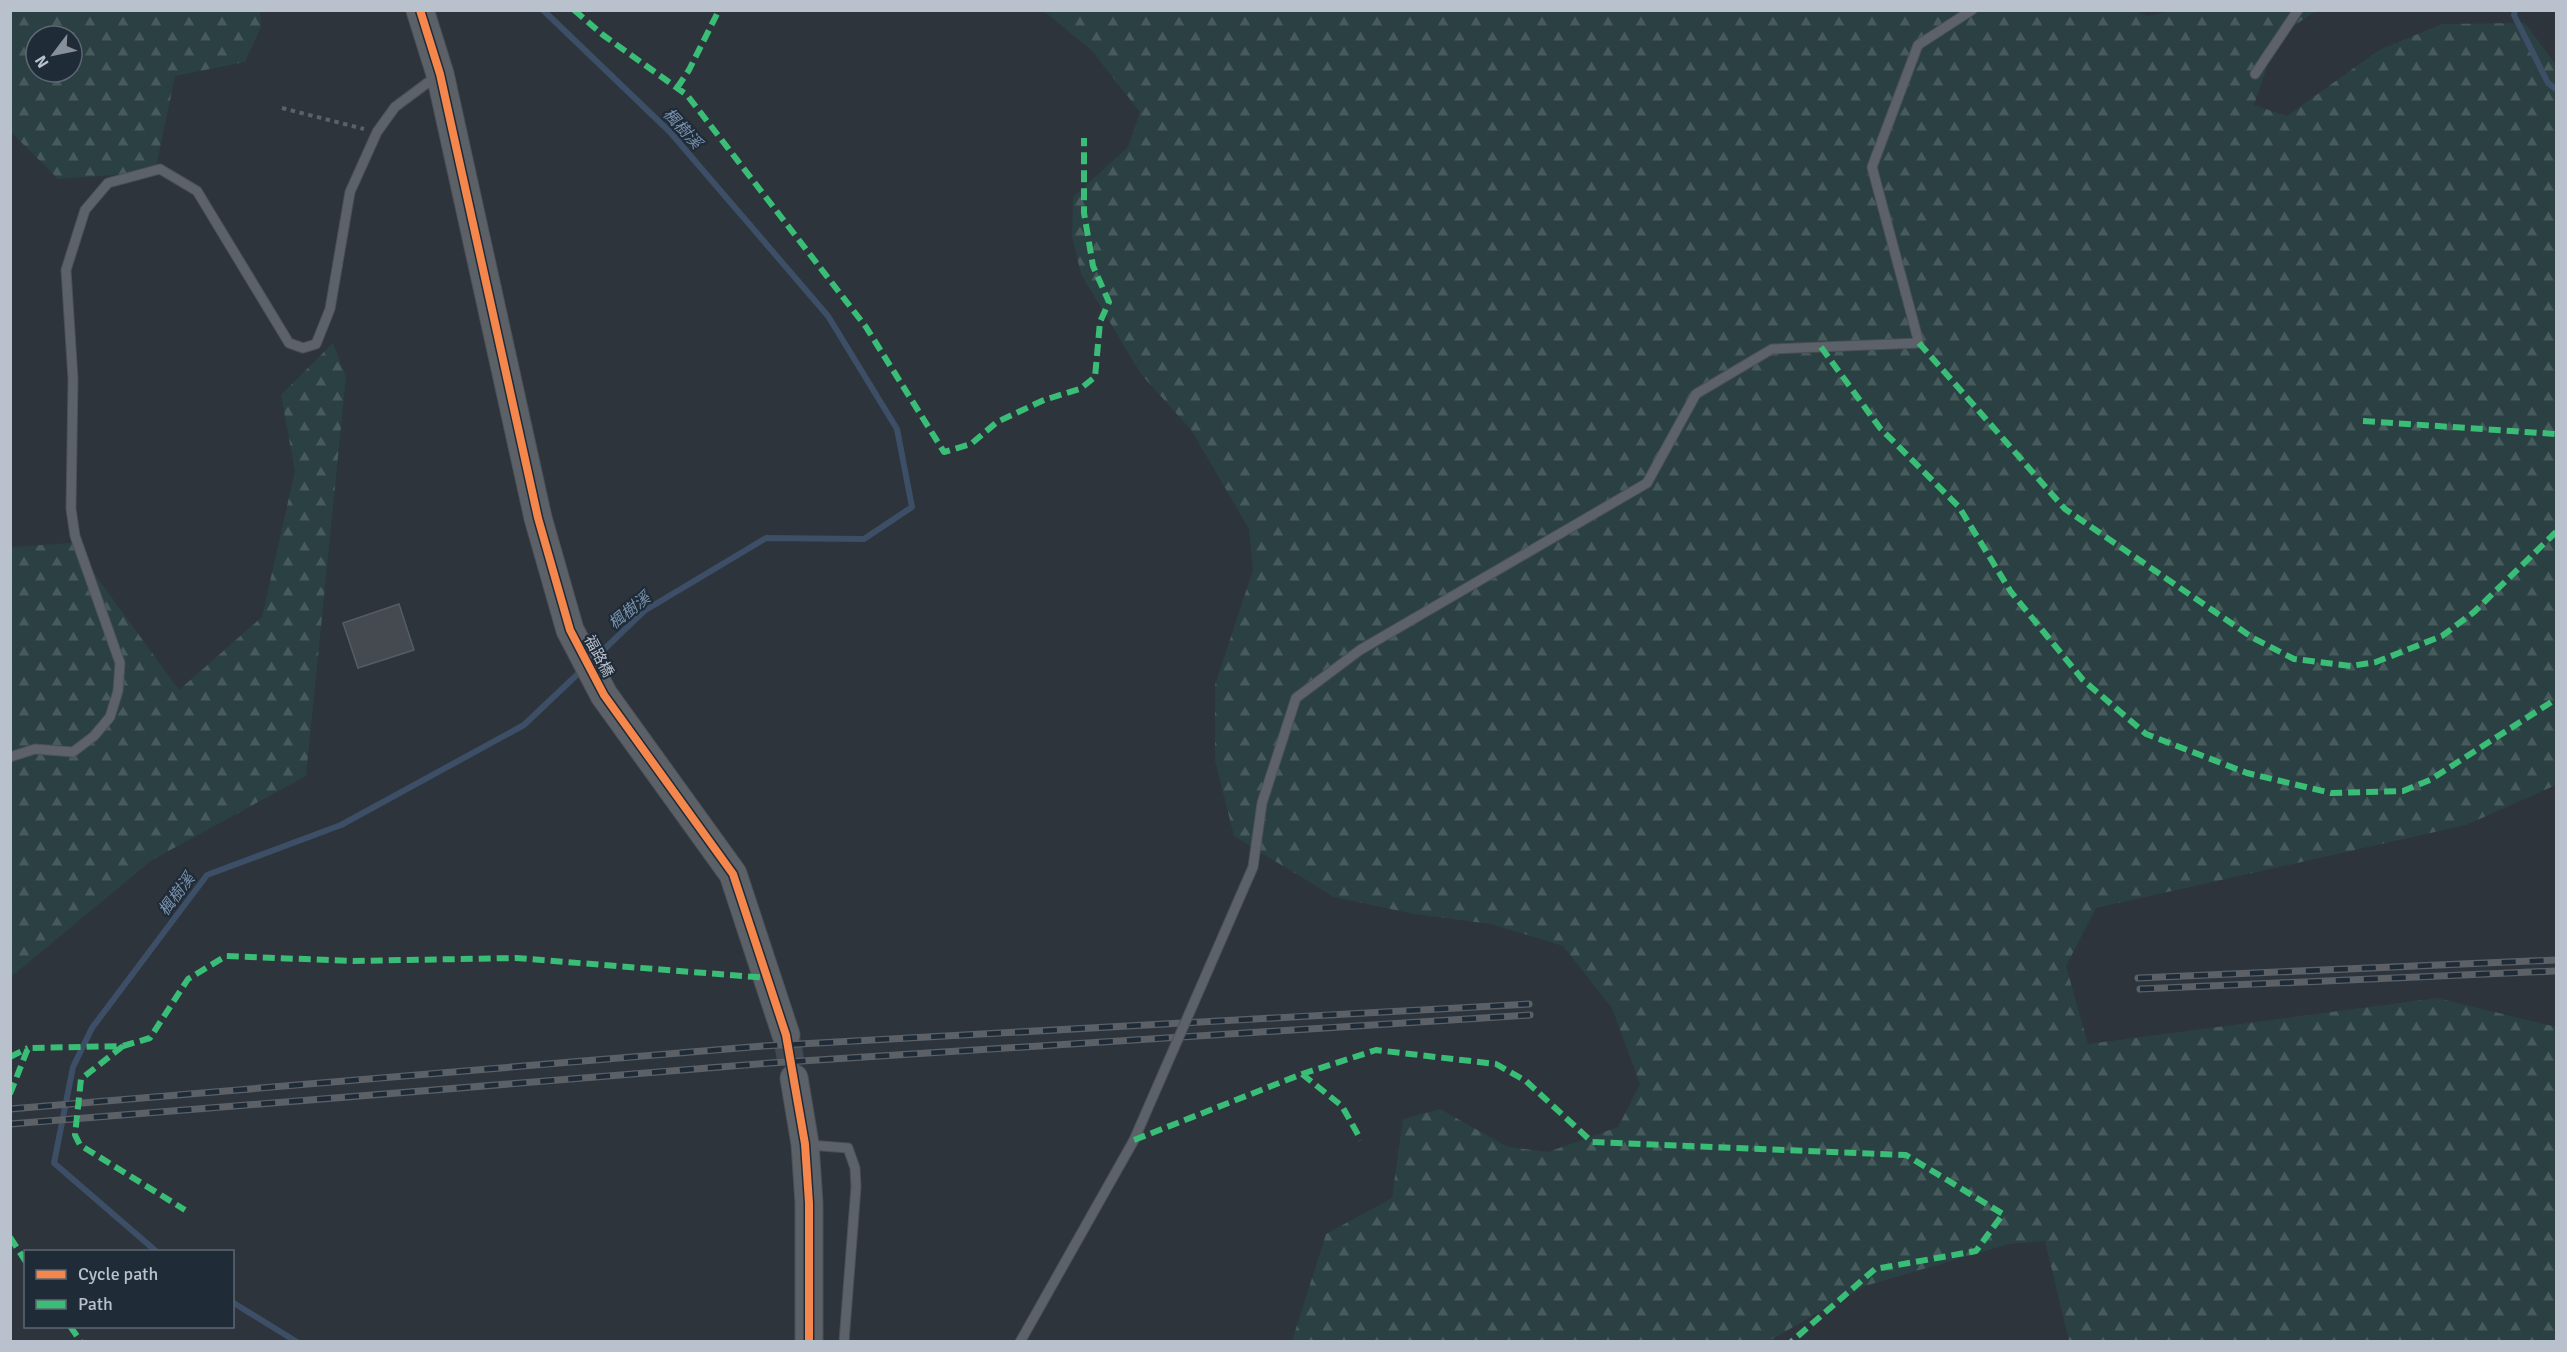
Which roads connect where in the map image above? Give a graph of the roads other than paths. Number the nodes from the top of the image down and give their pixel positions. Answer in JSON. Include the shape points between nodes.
{"nodes":[{"id":1,"x":420,"y":10,"type":"edge"},
{"id":2,"x":1972,"y":10,"type":"edge"},
{"id":3,"x":2298,"y":10,"type":"edge"},
{"id":4,"x":440,"y":74,"type":"junction"},
{"id":5,"x":2255,"y":74,"type":"dead end"},
{"id":6,"x":10,"y":757,"type":"edge"},
{"id":7,"x":786,"y":1035,"type":"tunnel mouth"},
{"id":8,"x":794,"y":1078,"type":"tunnel mouth"},
{"id":9,"x":805,"y":1144,"type":"junction"},
{"id":10,"x":809,"y":1341,"type":"edge"},
{"id":11,"x":844,"y":1341,"type":"edge"},
{"id":12,"x":1020,"y":1341,"type":"edge"}],
"edges":[{"from":1,"to":4,"type":"street","name":"福路橋"},
{"from":2,"to":12,"type":"lane","bridge":true,"via":[[1918,45],[1872,167],[1919,343],[1772,349],[1696,394],[1647,483],[1360,650],[1296,698],[1262,803],[1253,867],[1134,1140]]},
{"from":3,"to":5,"type":"lane"},
{"from":4,"to":6,"type":"lane","via":[[394,106],[377,132],[350,192],[330,309],[316,344],[303,348],[289,343],[196,191],[160,169],[108,183],[85,210],[66,270],[74,379],[71,509],[75,536],[120,663],[118,691],[110,717],[73,752],[35,749]]},
{"from":4,"to":7,"type":"street","name":"福路橋","via":[[538,518],[570,630],[604,695],[733,874]]},
{"from":8,"to":9,"type":"street"},
{"from":9,"to":10,"type":"street"},
{"from":9,"to":11,"type":"lane","via":[[848,1148],[855,1168]]}]}
